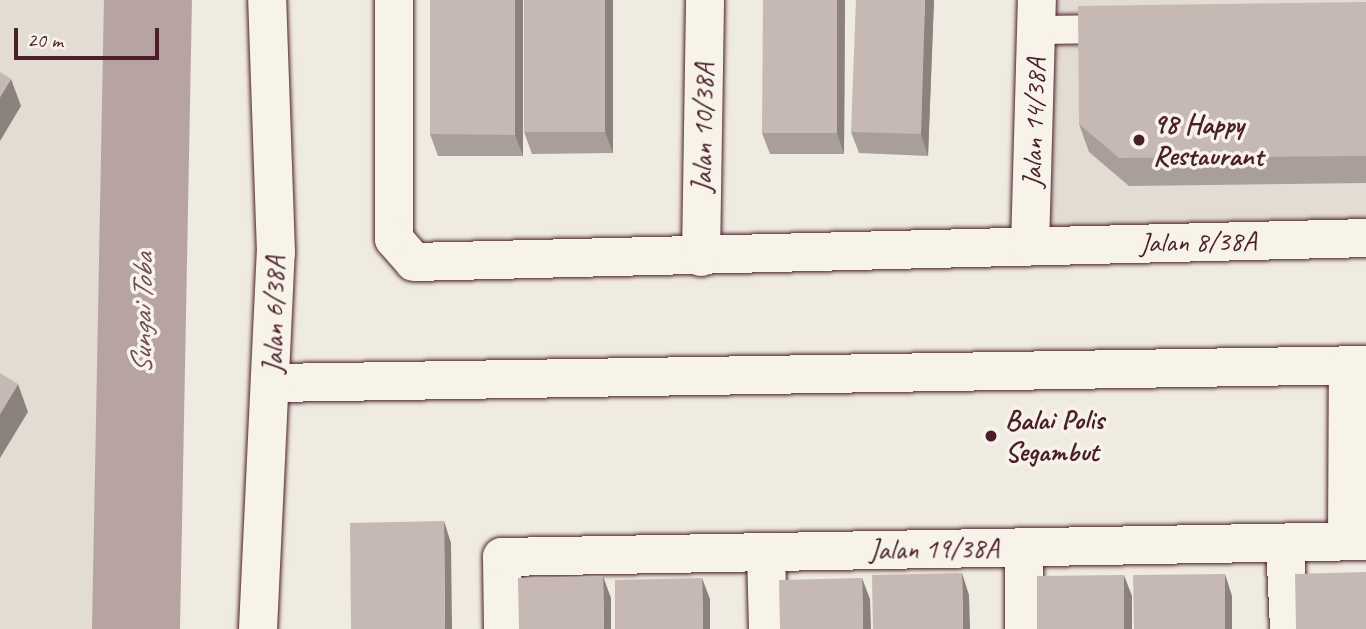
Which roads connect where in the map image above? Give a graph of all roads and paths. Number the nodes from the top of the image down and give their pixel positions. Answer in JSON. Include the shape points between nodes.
{"nodes":[{"id":1,"x":267,"y":0,"type":"edge"},
{"id":2,"x":394,"y":0,"type":"edge"},
{"id":3,"x":705,"y":0,"type":"edge"},
{"id":4,"x":1037,"y":15,"type":"edge"},
{"id":5,"x":1146,"y":28,"type":"edge"},
{"id":6,"x":1366,"y":238,"type":"edge"},
{"id":7,"x":1030,"y":246,"type":"junction"},
{"id":8,"x":701,"y":257,"type":"junction"},
{"id":9,"x":1357,"y":365,"type":"edge"},
{"id":10,"x":273,"y":383,"type":"junction"},
{"id":11,"x":1356,"y":541,"type":"edge"},
{"id":12,"x":1285,"y":543,"type":"junction"},
{"id":13,"x":1024,"y":547,"type":"junction"},
{"id":14,"x":766,"y":552,"type":"junction"},
{"id":15,"x":258,"y":629,"type":"edge"},
{"id":16,"x":503,"y":629,"type":"edge"},
{"id":17,"x":768,"y":629,"type":"edge"},
{"id":18,"x":1024,"y":629,"type":"edge"},
{"id":19,"x":1289,"y":629,"type":"edge"}],
"edges":[{"from":1,"to":10,"type":"street","name":"Jalan 6/38A","via":[[276,253]]},
{"from":2,"to":8,"type":"street","name":"Jalan 8/38A","via":[[394,239],[414,262]]},
{"from":3,"to":8,"type":"street","name":"Jalan 10/38A"},
{"from":4,"to":5,"type":"lane"},
{"from":4,"to":7,"type":"street","name":"Jalan 14/38A"},
{"from":6,"to":7,"type":"street","name":"Jalan 8/38A"},
{"from":7,"to":8,"type":"street","name":"Jalan 8/38A"},
{"from":9,"to":10,"type":"street"},
{"from":9,"to":11,"type":"street"},
{"from":10,"to":15,"type":"street","name":"Jalan 6/38A"},
{"from":11,"to":12,"type":"street","name":"Jalan 19/38A"},
{"from":12,"to":13,"type":"street","name":"Jalan 19/38A"},
{"from":12,"to":19,"type":"street"},
{"from":13,"to":14,"type":"street","name":"Jalan 19/38A"},
{"from":13,"to":18,"type":"street"},
{"from":14,"to":16,"type":"street","name":"Jalan 19/38A","via":[[502,557]]},
{"from":14,"to":17,"type":"street"}]}
